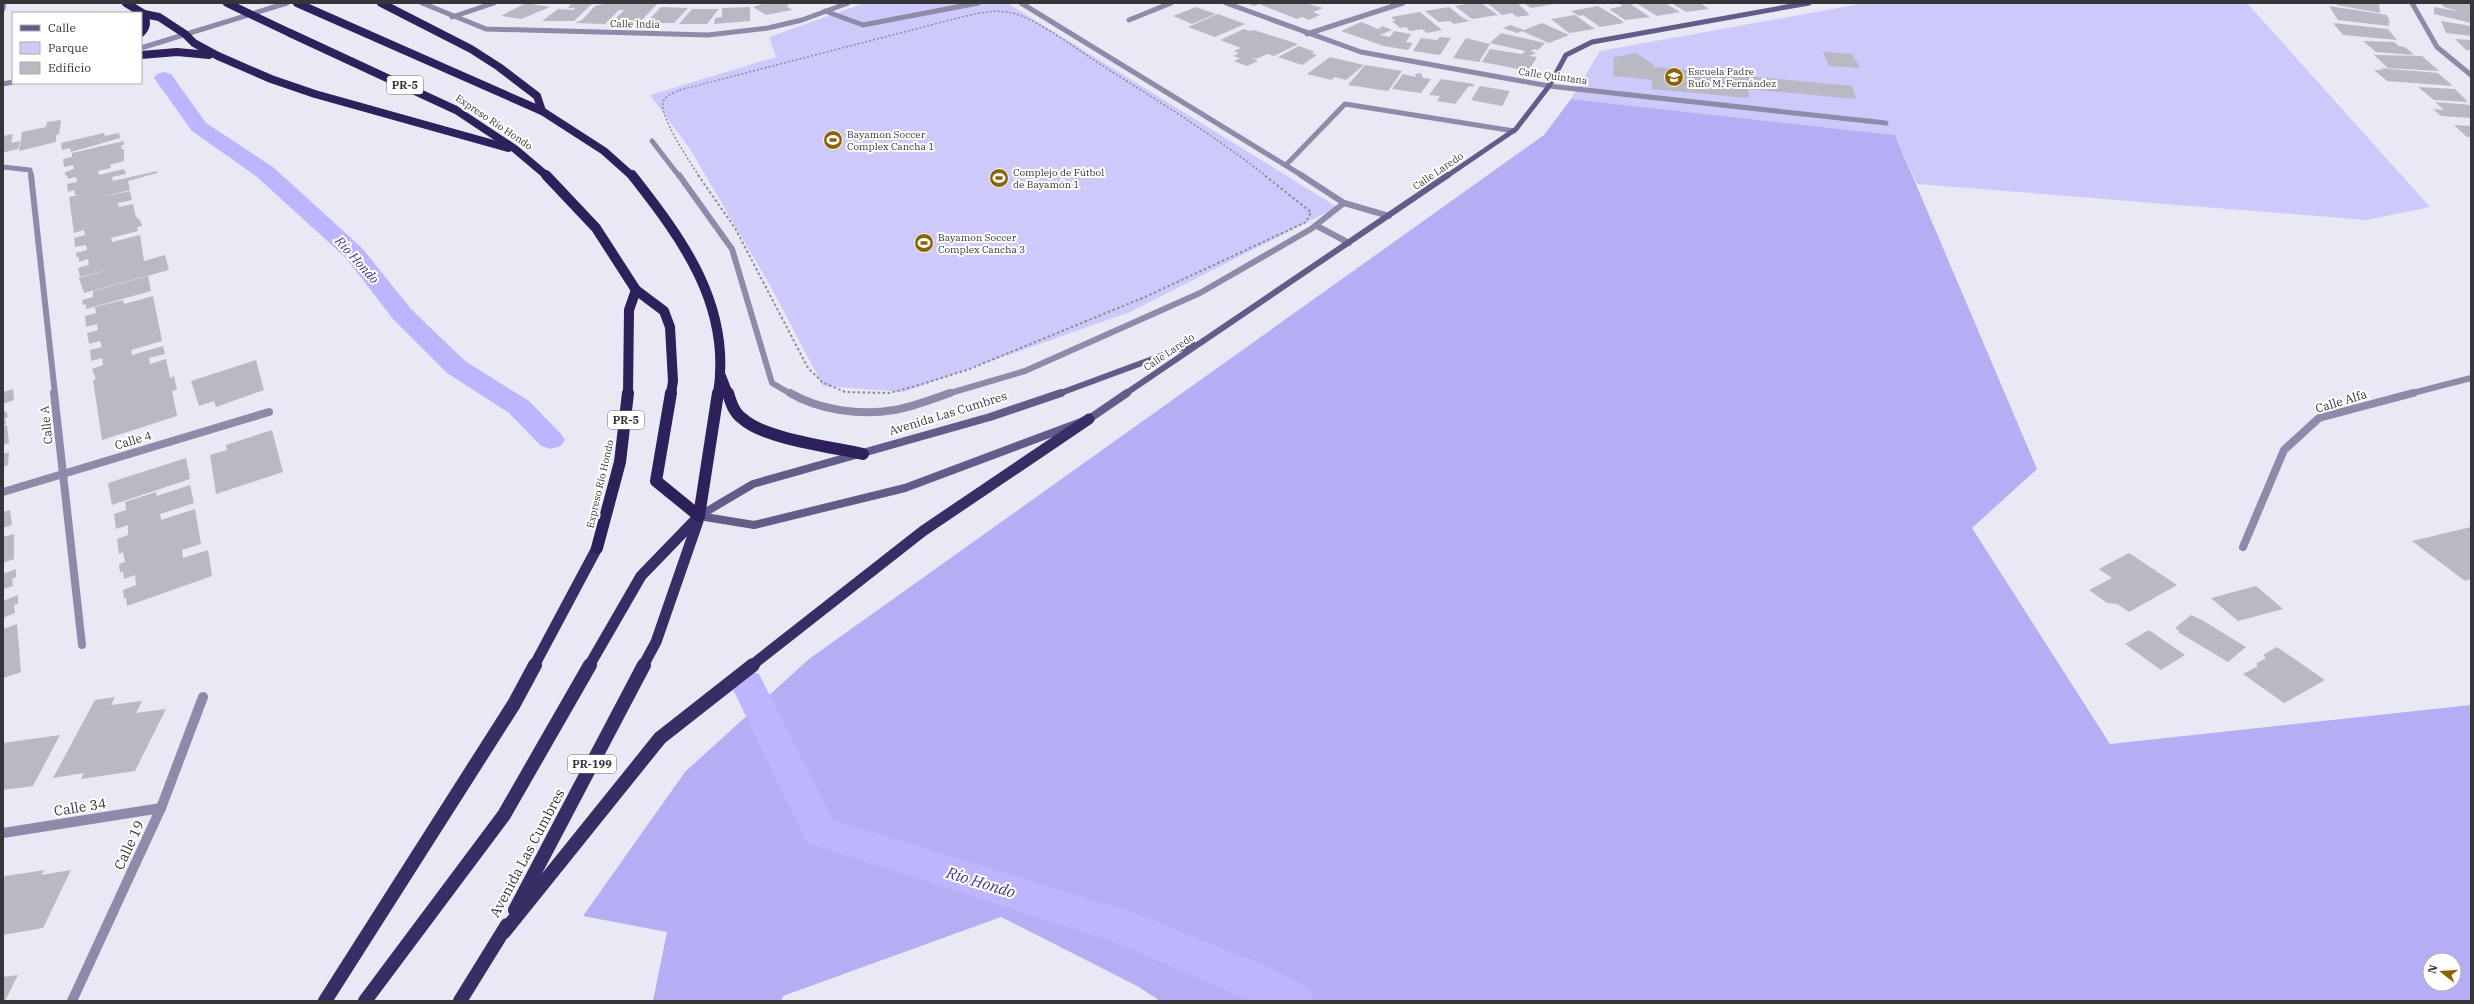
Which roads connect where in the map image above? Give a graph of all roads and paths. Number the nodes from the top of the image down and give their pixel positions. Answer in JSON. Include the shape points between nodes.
{"nodes":[{"id":1,"x":4,"y":3,"type":"edge"},
{"id":2,"x":126,"y":3,"type":"edge"},
{"id":3,"x":227,"y":3,"type":"edge"},
{"id":4,"x":287,"y":3,"type":"edge"},
{"id":5,"x":297,"y":3,"type":"edge"},
{"id":6,"x":381,"y":3,"type":"edge"},
{"id":7,"x":422,"y":3,"type":"edge"},
{"id":8,"x":494,"y":3,"type":"edge"},
{"id":9,"x":848,"y":3,"type":"edge"},
{"id":10,"x":951,"y":3,"type":"edge"},
{"id":11,"x":978,"y":3,"type":"edge"},
{"id":12,"x":1021,"y":3,"type":"edge"},
{"id":13,"x":1172,"y":3,"type":"edge"},
{"id":14,"x":1226,"y":3,"type":"edge"},
{"id":15,"x":1403,"y":3,"type":"edge"},
{"id":16,"x":1810,"y":3,"type":"edge"},
{"id":17,"x":2412,"y":3,"type":"edge"},
{"id":18,"x":958,"y":8,"type":"junction"},
{"id":19,"x":3,"y":9,"type":"edge"},
{"id":20,"x":825,"y":11,"type":"junction"},
{"id":21,"x":141,"y":12,"type":"edge"},
{"id":22,"x":144,"y":14,"type":"joint"},
{"id":23,"x":452,"y":17,"type":"junction"},
{"id":24,"x":950,"y":20,"type":"joint"},
{"id":25,"x":1129,"y":20,"type":"dead end"},
{"id":26,"x":142,"y":32,"type":"edge"},
{"id":27,"x":185,"y":34,"type":"junction"},
{"id":28,"x":1307,"y":34,"type":"junction"},
{"id":29,"x":142,"y":48,"type":"edge"},
{"id":30,"x":142,"y":55,"type":"edge"},
{"id":31,"x":218,"y":56,"type":"junction"},
{"id":32,"x":2471,"y":75,"type":"edge"},
{"id":33,"x":1549,"y":86,"type":"junction"},
{"id":34,"x":542,"y":111,"type":"junction"},
{"id":35,"x":1886,"y":122,"type":"dead end"},
{"id":36,"x":1514,"y":131,"type":"junction"},
{"id":37,"x":652,"y":141,"type":"dead end"},
{"id":38,"x":515,"y":149,"type":"junction"},
{"id":39,"x":1286,"y":165,"type":"junction"},
{"id":40,"x":3,"y":167,"type":"edge"},
{"id":41,"x":1344,"y":203,"type":"junction"},
{"id":42,"x":1389,"y":216,"type":"junction"},
{"id":43,"x":1317,"y":226,"type":"junction"},
{"id":44,"x":1349,"y":242,"type":"junction"},
{"id":45,"x":636,"y":290,"type":"junction"},
{"id":46,"x":1206,"y":339,"type":"junction"},
{"id":47,"x":721,"y":376,"type":"junction"},
{"id":48,"x":2471,"y":378,"type":"edge"},
{"id":49,"x":269,"y":412,"type":"dead end"},
{"id":50,"x":1089,"y":419,"type":"junction"},
{"id":51,"x":863,"y":454,"type":"junction"},
{"id":52,"x":63,"y":474,"type":"junction"},
{"id":53,"x":3,"y":492,"type":"edge"},
{"id":54,"x":699,"y":516,"type":"junction"},
{"id":55,"x":2243,"y":547,"type":"dead end"},
{"id":56,"x":597,"y":548,"type":"joint"},
{"id":57,"x":82,"y":645,"type":"dead end"},
{"id":58,"x":203,"y":697,"type":"dead end"},
{"id":59,"x":161,"y":808,"type":"junction"},
{"id":60,"x":3,"y":833,"type":"edge"},
{"id":61,"x":504,"y":932,"type":"junction"},
{"id":62,"x":72,"y":1001,"type":"edge"},
{"id":63,"x":325,"y":1001,"type":"edge"},
{"id":64,"x":365,"y":1001,"type":"edge"},
{"id":65,"x":460,"y":1001,"type":"edge"}],
"edges":[{"from":1,"to":19,"type":"street"},
{"from":2,"to":21,"type":"highway"},
{"from":3,"to":38,"type":"highway","name":"Expreso Río Hondo","number":"PR-5","bridge":true,"via":[[427,95],[456,110]]},
{"from":4,"to":27,"type":"street"},
{"from":5,"to":34,"type":"highway","name":"Expreso Río Hondo","number":"PR-5"},
{"from":6,"to":34,"type":"highway","via":[[499,66],[537,96]]},
{"from":7,"to":23,"type":"street","name":"Calle India"},
{"from":8,"to":23,"type":"street"},
{"from":9,"to":20,"type":"street","name":"Calle India"},
{"from":10,"to":18,"type":"street"},
{"from":11,"to":18,"type":"street"},
{"from":12,"to":39,"type":"street"},
{"from":13,"to":25,"type":"street"},
{"from":14,"to":28,"type":"street","name":"Calle Quintana"},
{"from":15,"to":28,"type":"street"},
{"from":16,"to":33,"type":"main road","name":"Calle Laredo","via":[[1592,42],[1566,55]]},
{"from":17,"to":32,"type":"street","via":[[2437,47]]},
{"from":18,"to":20,"type":"street","via":[[863,25]]},
{"from":20,"to":23,"type":"street","name":"Calle India","via":[[802,20],[768,28],[708,35],[486,29]]},
{"from":22,"to":26,"type":"highway","via":[[147,21]]},
{"from":22,"to":27,"type":"highway","via":[[159,17]]},
{"from":24,"to":24,"type":"path","via":[[680,90],[664,100],[662,107],[669,124],[702,181],[735,228],[799,354],[822,382],[845,392],[889,393],[967,370],[1164,289],[1306,222],[1310,216],[1311,212],[1262,173],[1165,106],[1028,19],[1007,12],[989,12]]},
{"from":27,"to":29,"type":"street"},
{"from":27,"to":31,"type":"highway","via":[[194,43]]},
{"from":28,"to":33,"type":"street","name":"Calle Quintana","via":[[1361,52]]},
{"from":30,"to":31,"type":"highway","via":[[177,52]]},
{"from":31,"to":38,"type":"highway","via":[[292,87],[395,114],[472,140]]},
{"from":33,"to":35,"type":"street","name":"Calle Quintana"},
{"from":33,"to":36,"type":"main road","name":"Calle Laredo"},
{"from":34,"to":47,"type":"highway","name":"Expreso Río Hondo","number":"PR-5","via":[[604,151],[630,174],[670,224],[700,274],[711,301],[718,336]]},
{"from":36,"to":39,"type":"street","via":[[1345,104]]},
{"from":36,"to":42,"type":"main road","name":"Calle Laredo"},
{"from":37,"to":43,"type":"street","via":[[699,201],[732,249],[772,383],[803,401],[851,412],[894,410],[1025,371],[1200,293]]},
{"from":38,"to":45,"type":"highway","name":"Expreso Río Hondo","number":"PR-5","via":[[557,184],[596,228]]},
{"from":39,"to":41,"type":"street"},
{"from":40,"to":52,"type":"street","name":"Calle A","via":[[30,170]]},
{"from":41,"to":42,"type":"street"},
{"from":41,"to":43,"type":"street"},
{"from":42,"to":44,"type":"main road","name":"Calle Laredo"},
{"from":43,"to":44,"type":"street"},
{"from":44,"to":46,"type":"main road","name":"Calle Laredo"},
{"from":45,"to":54,"type":"highway","via":[[664,311],[670,327],[674,381],[656,481]]},
{"from":45,"to":56,"type":"highway","name":"Expreso Río Hondo","number":"PR-5","via":[[629,310],[628,405],[620,462]]},
{"from":46,"to":50,"type":"main road","name":"Calle Laredo"},
{"from":46,"to":51,"type":"main road","name":"Avenida Las Cumbres","via":[[1092,383],[990,417]]},
{"from":47,"to":51,"type":"highway","via":[[736,413],[744,422],[761,431]]},
{"from":47,"to":54,"type":"highway","name":"Expreso Río Hondo","number":"PR-5"},
{"from":48,"to":55,"type":"street","name":"Calle Alfa","via":[[2319,418],[2284,450]]},
{"from":49,"to":52,"type":"street","name":"Calle 4"},
{"from":50,"to":54,"type":"main road","via":[[904,488],[754,525]]},
{"from":50,"to":61,"type":"highway","via":[[923,530],[660,738]]},
{"from":51,"to":54,"type":"main road","name":"Avenida Las Cumbres","via":[[753,484]]},
{"from":52,"to":53,"type":"street","name":"Calle 4"},
{"from":52,"to":57,"type":"street","name":"Calle A"},
{"from":54,"to":61,"type":"highway","name":"Avenida Las Cumbres","number":"PR-199","via":[[656,642]]},
{"from":54,"to":64,"type":"highway","via":[[641,576],[504,815]]},
{"from":56,"to":63,"type":"highway","via":[[514,704]]},
{"from":58,"to":59,"type":"street","name":"Calle 19"},
{"from":59,"to":60,"type":"street","name":"Calle 34"},
{"from":59,"to":62,"type":"street","name":"Calle 19"},
{"from":61,"to":65,"type":"highway","name":"Avenida Las Cumbres","number":"PR-199"}]}
